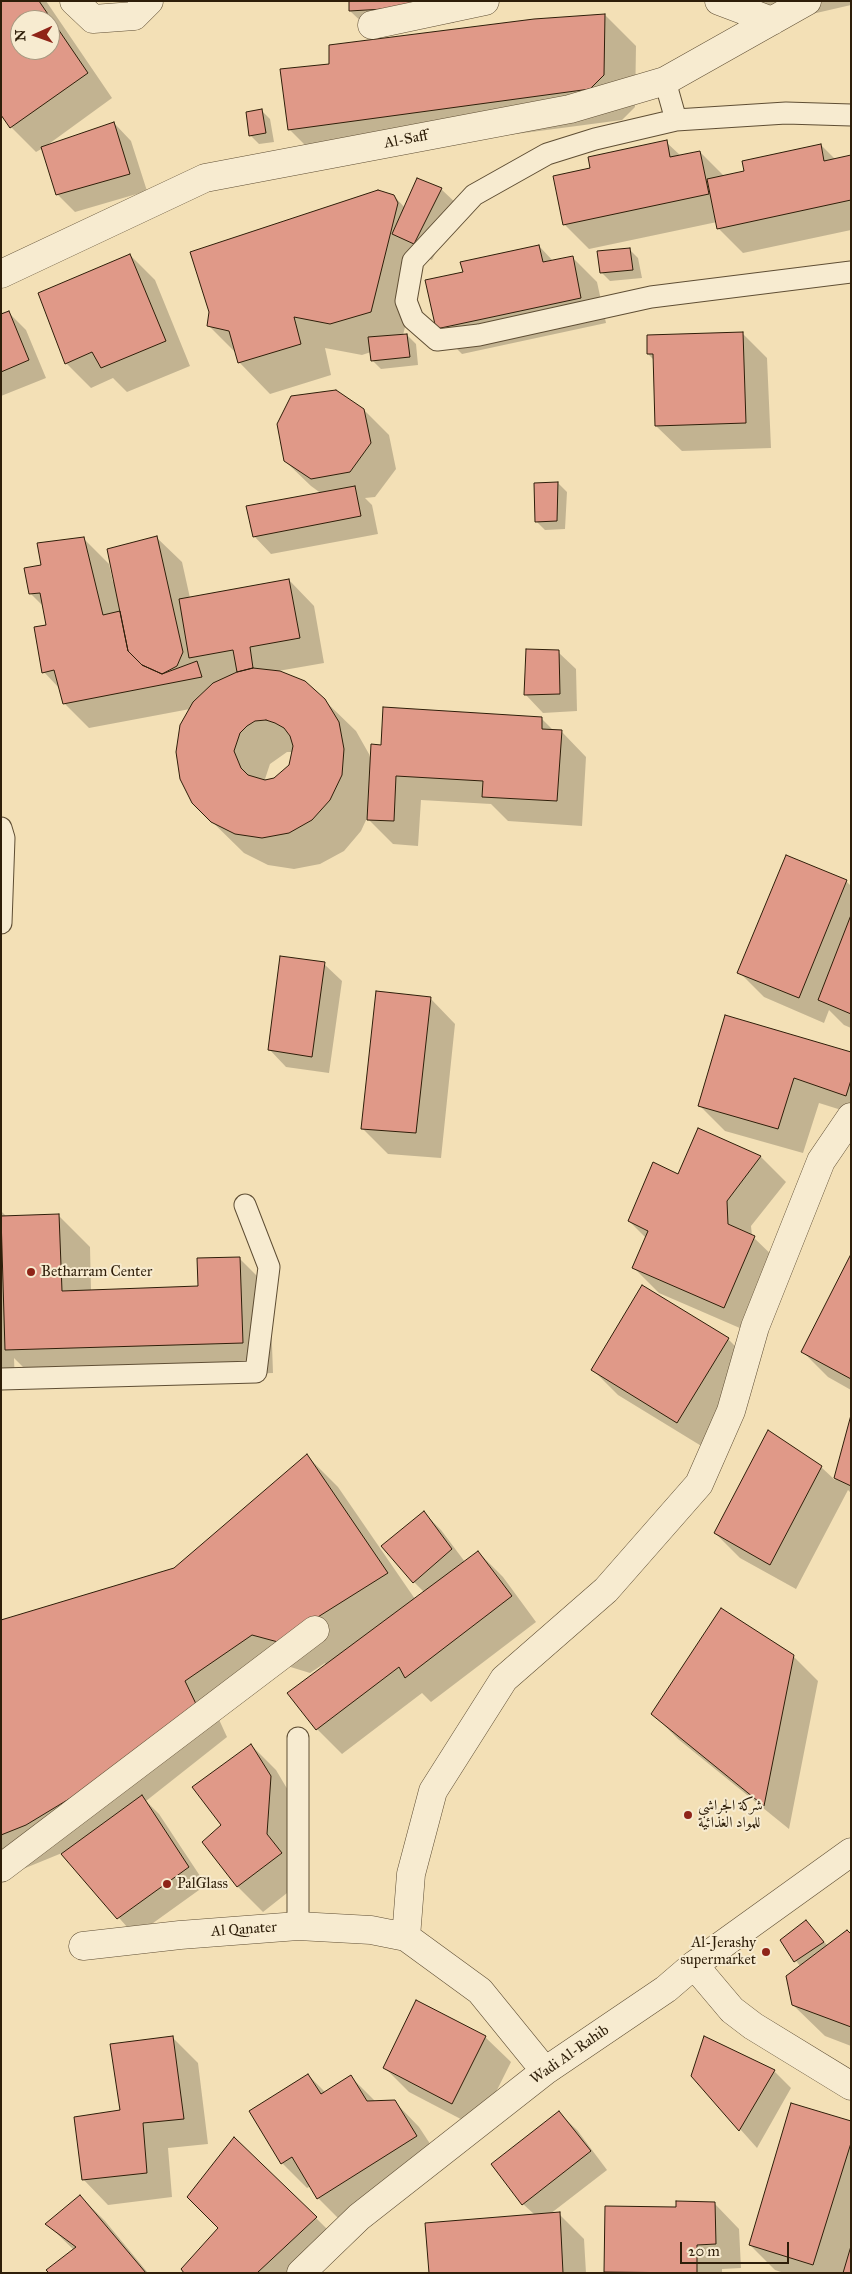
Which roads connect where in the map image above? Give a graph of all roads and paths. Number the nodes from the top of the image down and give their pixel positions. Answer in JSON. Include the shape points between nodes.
{"nodes":[{"id":1,"x":74,"y":1,"type":"edge"},
{"id":2,"x":149,"y":1,"type":"edge"},
{"id":3,"x":485,"y":1,"type":"edge"},
{"id":4,"x":719,"y":1,"type":"edge"},
{"id":5,"x":807,"y":1,"type":"edge"},
{"id":6,"x":772,"y":21,"type":"junction"},
{"id":7,"x":372,"y":25,"type":"dead end"},
{"id":8,"x":665,"y":81,"type":"junction"},
{"id":9,"x":851,"y":115,"type":"edge"},
{"id":10,"x":676,"y":120,"type":"junction"},
{"id":11,"x":851,"y":272,"type":"edge"},
{"id":12,"x":1,"y":274,"type":"edge"},
{"id":13,"x":1,"y":828,"type":"edge"},
{"id":14,"x":1,"y":923,"type":"edge"},
{"id":15,"x":851,"y":1116,"type":"edge"},
{"id":16,"x":245,"y":1204,"type":"dead end"},
{"id":17,"x":1,"y":1378,"type":"edge"},
{"id":18,"x":315,"y":1630,"type":"dead end"},
{"id":19,"x":298,"y":1738,"type":"dead end"},
{"id":20,"x":851,"y":1852,"type":"edge"},
{"id":21,"x":1,"y":1868,"type":"edge"},
{"id":22,"x":298,"y":1926,"type":"junction"},
{"id":23,"x":406,"y":1937,"type":"junction"},
{"id":24,"x":83,"y":1946,"type":"dead end"},
{"id":25,"x":694,"y":1965,"type":"junction"},
{"id":26,"x":545,"y":2071,"type":"junction"},
{"id":27,"x":851,"y":2086,"type":"edge"},
{"id":28,"x":311,"y":2270,"type":"edge"}],
"edges":[{"from":1,"to":2,"type":"street","via":[[93,19],[134,16]]},
{"from":3,"to":7,"type":"street"},
{"from":4,"to":6,"type":"street"},
{"from":5,"to":6,"type":"street","name":"Al-Saff"},
{"from":6,"to":8,"type":"street","name":"Al-Saff"},
{"from":8,"to":10,"type":"lane"},
{"from":8,"to":12,"type":"street","name":"Al-Saff","via":[[570,109],[204,178]]},
{"from":9,"to":10,"type":"lane","via":[[786,113]]},
{"from":10,"to":11,"type":"lane","via":[[547,154],[474,195],[413,261],[406,301],[413,320],[437,340],[470,336],[651,297]]},
{"from":13,"to":14,"type":"lane","via":[[4,838]]},
{"from":15,"to":23,"type":"street","via":[[821,1161],[755,1327],[730,1412],[699,1484],[606,1590],[504,1679],[433,1792],[411,1874]]},
{"from":16,"to":17,"type":"lane","via":[[269,1267],[256,1372]]},
{"from":18,"to":21,"type":"street"},
{"from":19,"to":22,"type":"lane"},
{"from":20,"to":25,"type":"street","name":"Wadi Al-Rahib"},
{"from":22,"to":23,"type":"street","name":"Al Qanater","via":[[371,1930]]},
{"from":22,"to":24,"type":"street","name":"Al Qanater"},
{"from":23,"to":26,"type":"street","via":[[480,1991]]},
{"from":25,"to":26,"type":"street","name":"Wadi Al-Rahib","via":[[666,1989]]},
{"from":25,"to":27,"type":"street","via":[[732,2010]]},
{"from":26,"to":28,"type":"street","name":"Wadi Al-Rahib","via":[[359,2217]]}]}
